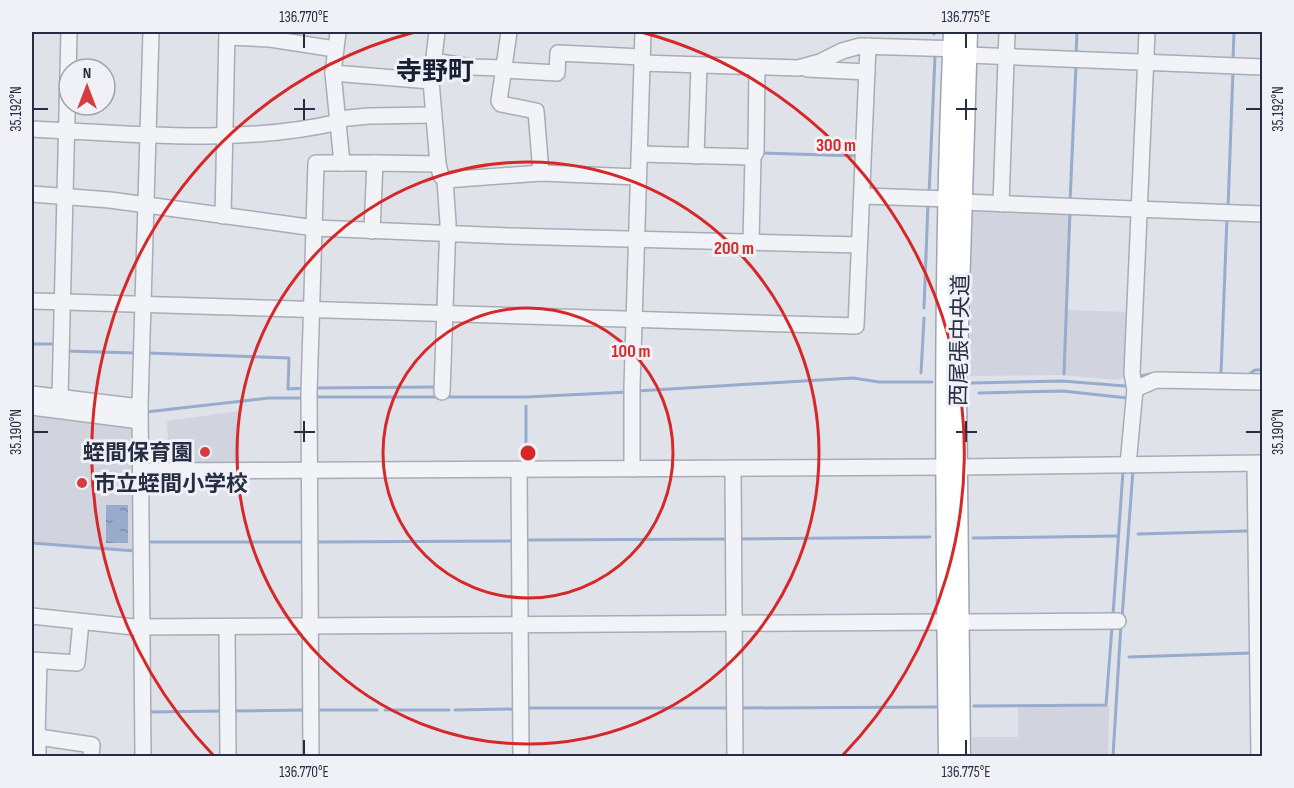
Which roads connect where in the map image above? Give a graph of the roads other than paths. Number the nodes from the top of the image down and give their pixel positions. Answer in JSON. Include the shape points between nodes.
{"nodes":[{"id":1,"x":69,"y":32,"type":"edge"},
{"id":2,"x":151,"y":32,"type":"edge"},
{"id":3,"x":338,"y":32,"type":"edge"},
{"id":4,"x":437,"y":32,"type":"edge"},
{"id":5,"x":505,"y":32,"type":"edge"},
{"id":6,"x":643,"y":32,"type":"edge"},
{"id":7,"x":1007,"y":32,"type":"edge"},
{"id":8,"x":1147,"y":32,"type":"edge"},
{"id":9,"x":227,"y":34,"type":"edge"},
{"id":10,"x":863,"y":41,"type":"edge"},
{"id":11,"x":962,"y":43,"type":"edge"},
{"id":12,"x":335,"y":49,"type":"junction"},
{"id":13,"x":1006,"y":57,"type":"junction"},
{"id":14,"x":642,"y":60,"type":"junction"},
{"id":15,"x":433,"y":61,"type":"junction"},
{"id":16,"x":1145,"y":62,"type":"junction"},
{"id":17,"x":699,"y":65,"type":"junction"},
{"id":18,"x":757,"y":67,"type":"junction"},
{"id":19,"x":1263,"y":67,"type":"edge"},
{"id":20,"x":798,"y":68,"type":"junction"},
{"id":21,"x":504,"y":69,"type":"junction"},
{"id":22,"x":867,"y":72,"type":"junction"},
{"id":23,"x":333,"y":73,"type":"junction"},
{"id":24,"x":431,"y":81,"type":"junction"},
{"id":25,"x":433,"y":115,"type":"junction"},
{"id":26,"x":338,"y":121,"type":"junction"},
{"id":27,"x":32,"y":129,"type":"edge"},
{"id":28,"x":66,"y":131,"type":"junction"},
{"id":29,"x":148,"y":134,"type":"junction"},
{"id":30,"x":224,"y":135,"type":"junction"},
{"id":31,"x":639,"y":154,"type":"junction"},
{"id":32,"x":696,"y":156,"type":"junction"},
{"id":33,"x":753,"y":157,"type":"junction"},
{"id":34,"x":342,"y":164,"type":"junction"},
{"id":35,"x":375,"y":164,"type":"junction"},
{"id":36,"x":438,"y":164,"type":"junction"},
{"id":37,"x":541,"y":173,"type":"junction"},
{"id":38,"x":638,"y":177,"type":"junction"},
{"id":39,"x":445,"y":180,"type":"junction"},
{"id":40,"x":32,"y":194,"type":"edge"},
{"id":41,"x":65,"y":196,"type":"junction"},
{"id":42,"x":863,"y":196,"type":"junction"},
{"id":43,"x":955,"y":201,"type":"junction"},
{"id":44,"x":1001,"y":204,"type":"junction"},
{"id":45,"x":145,"y":206,"type":"junction"},
{"id":46,"x":1138,"y":209,"type":"junction"},
{"id":47,"x":1263,"y":214,"type":"edge"},
{"id":48,"x":223,"y":216,"type":"junction"},
{"id":49,"x":315,"y":228,"type":"junction"},
{"id":50,"x":372,"y":231,"type":"junction"},
{"id":51,"x":448,"y":234,"type":"junction"},
{"id":52,"x":636,"y":239,"type":"junction"},
{"id":53,"x":751,"y":242,"type":"junction"},
{"id":54,"x":859,"y":245,"type":"junction"},
{"id":55,"x":32,"y":302,"type":"edge"},
{"id":56,"x":62,"y":303,"type":"junction"},
{"id":57,"x":142,"y":305,"type":"junction"},
{"id":58,"x":312,"y":310,"type":"junction"},
{"id":59,"x":444,"y":314,"type":"junction"},
{"id":60,"x":633,"y":319,"type":"junction"},
{"id":61,"x":1263,"y":382,"type":"edge"},
{"id":62,"x":1135,"y":389,"type":"junction"},
{"id":63,"x":442,"y":392,"type":"dead end"},
{"id":64,"x":32,"y":394,"type":"edge"},
{"id":65,"x":60,"y":398,"type":"junction"},
{"id":66,"x":32,"y":407,"type":"edge"},
{"id":67,"x":140,"y":414,"type":"junction"},
{"id":68,"x":1259,"y":464,"type":"edge"},
{"id":69,"x":1128,"y":465,"type":"junction"},
{"id":70,"x":951,"y":467,"type":"junction"},
{"id":71,"x":632,"y":469,"type":"junction"},
{"id":72,"x":733,"y":469,"type":"junction"},
{"id":73,"x":519,"y":470,"type":"junction"},
{"id":74,"x":141,"y":471,"type":"junction"},
{"id":75,"x":311,"y":471,"type":"junction"},
{"id":76,"x":32,"y":616,"type":"edge"},
{"id":77,"x":1118,"y":621,"type":"dead end"},
{"id":78,"x":81,"y":622,"type":"junction"},
{"id":79,"x":953,"y":622,"type":"junction"},
{"id":80,"x":734,"y":624,"type":"junction"},
{"id":81,"x":520,"y":625,"type":"junction"},
{"id":82,"x":142,"y":627,"type":"junction"},
{"id":83,"x":227,"y":627,"type":"junction"},
{"id":84,"x":311,"y":627,"type":"junction"},
{"id":85,"x":35,"y":661,"type":"edge"},
{"id":86,"x":36,"y":737,"type":"edge"},
{"id":87,"x":38,"y":756,"type":"edge"},
{"id":88,"x":91,"y":756,"type":"edge"},
{"id":89,"x":143,"y":756,"type":"edge"},
{"id":90,"x":228,"y":756,"type":"edge"},
{"id":91,"x":311,"y":756,"type":"edge"},
{"id":92,"x":521,"y":756,"type":"edge"},
{"id":93,"x":735,"y":756,"type":"edge"},
{"id":94,"x":948,"y":756,"type":"edge"},
{"id":95,"x":961,"y":756,"type":"edge"},
{"id":96,"x":1259,"y":756,"type":"edge"}],
"edges":[{"from":1,"to":28,"type":"street"},
{"from":2,"to":29,"type":"street"},
{"from":3,"to":12,"type":"street"},
{"from":4,"to":15,"type":"street"},
{"from":5,"to":21,"type":"street"},
{"from":6,"to":14,"type":"street"},
{"from":7,"to":13,"type":"street"},
{"from":8,"to":16,"type":"street"},
{"from":9,"to":12,"type":"street"},
{"from":9,"to":30,"type":"street"},
{"from":10,"to":11,"type":"street"},
{"from":10,"to":20,"type":"street"},
{"from":10,"to":22,"type":"street"},
{"from":11,"to":13,"type":"street"},
{"from":11,"to":43,"type":"main road","name":"西尾張中央道"},
{"from":12,"to":23,"type":"street"},
{"from":13,"to":16,"type":"street"},
{"from":13,"to":44,"type":"street"},
{"from":14,"to":17,"type":"street"},
{"from":14,"to":21,"type":"street","via":[[558,53],[557,73]]},
{"from":14,"to":31,"type":"street"},
{"from":15,"to":21,"type":"street"},
{"from":15,"to":24,"type":"street"},
{"from":16,"to":19,"type":"street"},
{"from":16,"to":46,"type":"street"},
{"from":17,"to":18,"type":"street"},
{"from":17,"to":32,"type":"street"},
{"from":18,"to":20,"type":"street"},
{"from":18,"to":33,"type":"street"},
{"from":20,"to":22,"type":"street"},
{"from":21,"to":37,"type":"street","via":[[501,104],[536,111]]},
{"from":22,"to":42,"type":"street"},
{"from":23,"to":24,"type":"street"},
{"from":23,"to":26,"type":"street"},
{"from":24,"to":25,"type":"street"},
{"from":25,"to":26,"type":"street","via":[[369,116]]},
{"from":25,"to":36,"type":"street"},
{"from":26,"to":30,"type":"street","via":[[274,134]]},
{"from":26,"to":34,"type":"street"},
{"from":27,"to":28,"type":"street"},
{"from":28,"to":29,"type":"street"},
{"from":28,"to":41,"type":"street"},
{"from":29,"to":30,"type":"street"},
{"from":29,"to":45,"type":"street"},
{"from":30,"to":48,"type":"street"},
{"from":31,"to":32,"type":"street"},
{"from":31,"to":38,"type":"street"},
{"from":32,"to":33,"type":"street"},
{"from":33,"to":53,"type":"street"},
{"from":34,"to":35,"type":"street"},
{"from":34,"to":49,"type":"street","via":[[316,164]]},
{"from":35,"to":36,"type":"street"},
{"from":35,"to":50,"type":"street"},
{"from":36,"to":39,"type":"street"},
{"from":37,"to":38,"type":"street"},
{"from":37,"to":39,"type":"street"},
{"from":38,"to":52,"type":"street"},
{"from":39,"to":51,"type":"street"},
{"from":40,"to":41,"type":"street"},
{"from":41,"to":45,"type":"street"},
{"from":41,"to":56,"type":"street"},
{"from":42,"to":43,"type":"street"},
{"from":42,"to":54,"type":"street"},
{"from":43,"to":44,"type":"street"},
{"from":43,"to":70,"type":"main road","name":"西尾張中央道","via":[[957,389]]},
{"from":44,"to":46,"type":"street"},
{"from":45,"to":48,"type":"street"},
{"from":45,"to":57,"type":"street"},
{"from":46,"to":47,"type":"street"},
{"from":46,"to":62,"type":"street","via":[[1132,374]]},
{"from":48,"to":49,"type":"street"},
{"from":49,"to":50,"type":"street"},
{"from":49,"to":58,"type":"street"},
{"from":50,"to":51,"type":"street"},
{"from":51,"to":52,"type":"street"},
{"from":51,"to":59,"type":"street"},
{"from":52,"to":53,"type":"street"},
{"from":52,"to":60,"type":"street"},
{"from":53,"to":54,"type":"street"},
{"from":54,"to":60,"type":"street","via":[[856,326]]},
{"from":55,"to":56,"type":"street"},
{"from":56,"to":57,"type":"street"},
{"from":56,"to":65,"type":"street"},
{"from":57,"to":58,"type":"street"},
{"from":57,"to":67,"type":"street"},
{"from":58,"to":59,"type":"street"},
{"from":58,"to":75,"type":"street"},
{"from":59,"to":60,"type":"street"},
{"from":59,"to":63,"type":"street"},
{"from":60,"to":71,"type":"street"},
{"from":61,"to":62,"type":"street","via":[[1156,380]]},
{"from":62,"to":69,"type":"street"},
{"from":64,"to":65,"type":"street"},
{"from":65,"to":67,"type":"street"},
{"from":66,"to":67,"type":"street"},
{"from":67,"to":74,"type":"street"},
{"from":68,"to":69,"type":"street"},
{"from":68,"to":96,"type":"street"},
{"from":69,"to":70,"type":"street"},
{"from":70,"to":72,"type":"street"},
{"from":70,"to":79,"type":"main road","name":"西尾張中央道"},
{"from":71,"to":72,"type":"street"},
{"from":71,"to":73,"type":"street"},
{"from":72,"to":80,"type":"street"},
{"from":73,"to":75,"type":"street"},
{"from":73,"to":81,"type":"street"},
{"from":74,"to":75,"type":"street"},
{"from":74,"to":82,"type":"street"},
{"from":75,"to":84,"type":"street"},
{"from":76,"to":78,"type":"street"},
{"from":77,"to":79,"type":"street"},
{"from":78,"to":82,"type":"street"},
{"from":78,"to":85,"type":"street","via":[[77,663]]},
{"from":79,"to":80,"type":"street"},
{"from":79,"to":94,"type":"main road","name":"西尾張中央道"},
{"from":79,"to":95,"type":"main road","name":"西尾張中央道"},
{"from":80,"to":81,"type":"street"},
{"from":80,"to":93,"type":"street"},
{"from":81,"to":84,"type":"street"},
{"from":81,"to":92,"type":"street"},
{"from":82,"to":83,"type":"street"},
{"from":82,"to":89,"type":"street"},
{"from":83,"to":84,"type":"street"},
{"from":83,"to":90,"type":"street"},
{"from":84,"to":91,"type":"street"},
{"from":85,"to":86,"type":"street"},
{"from":86,"to":87,"type":"street"},
{"from":86,"to":88,"type":"street","via":[[92,745]]}]}
